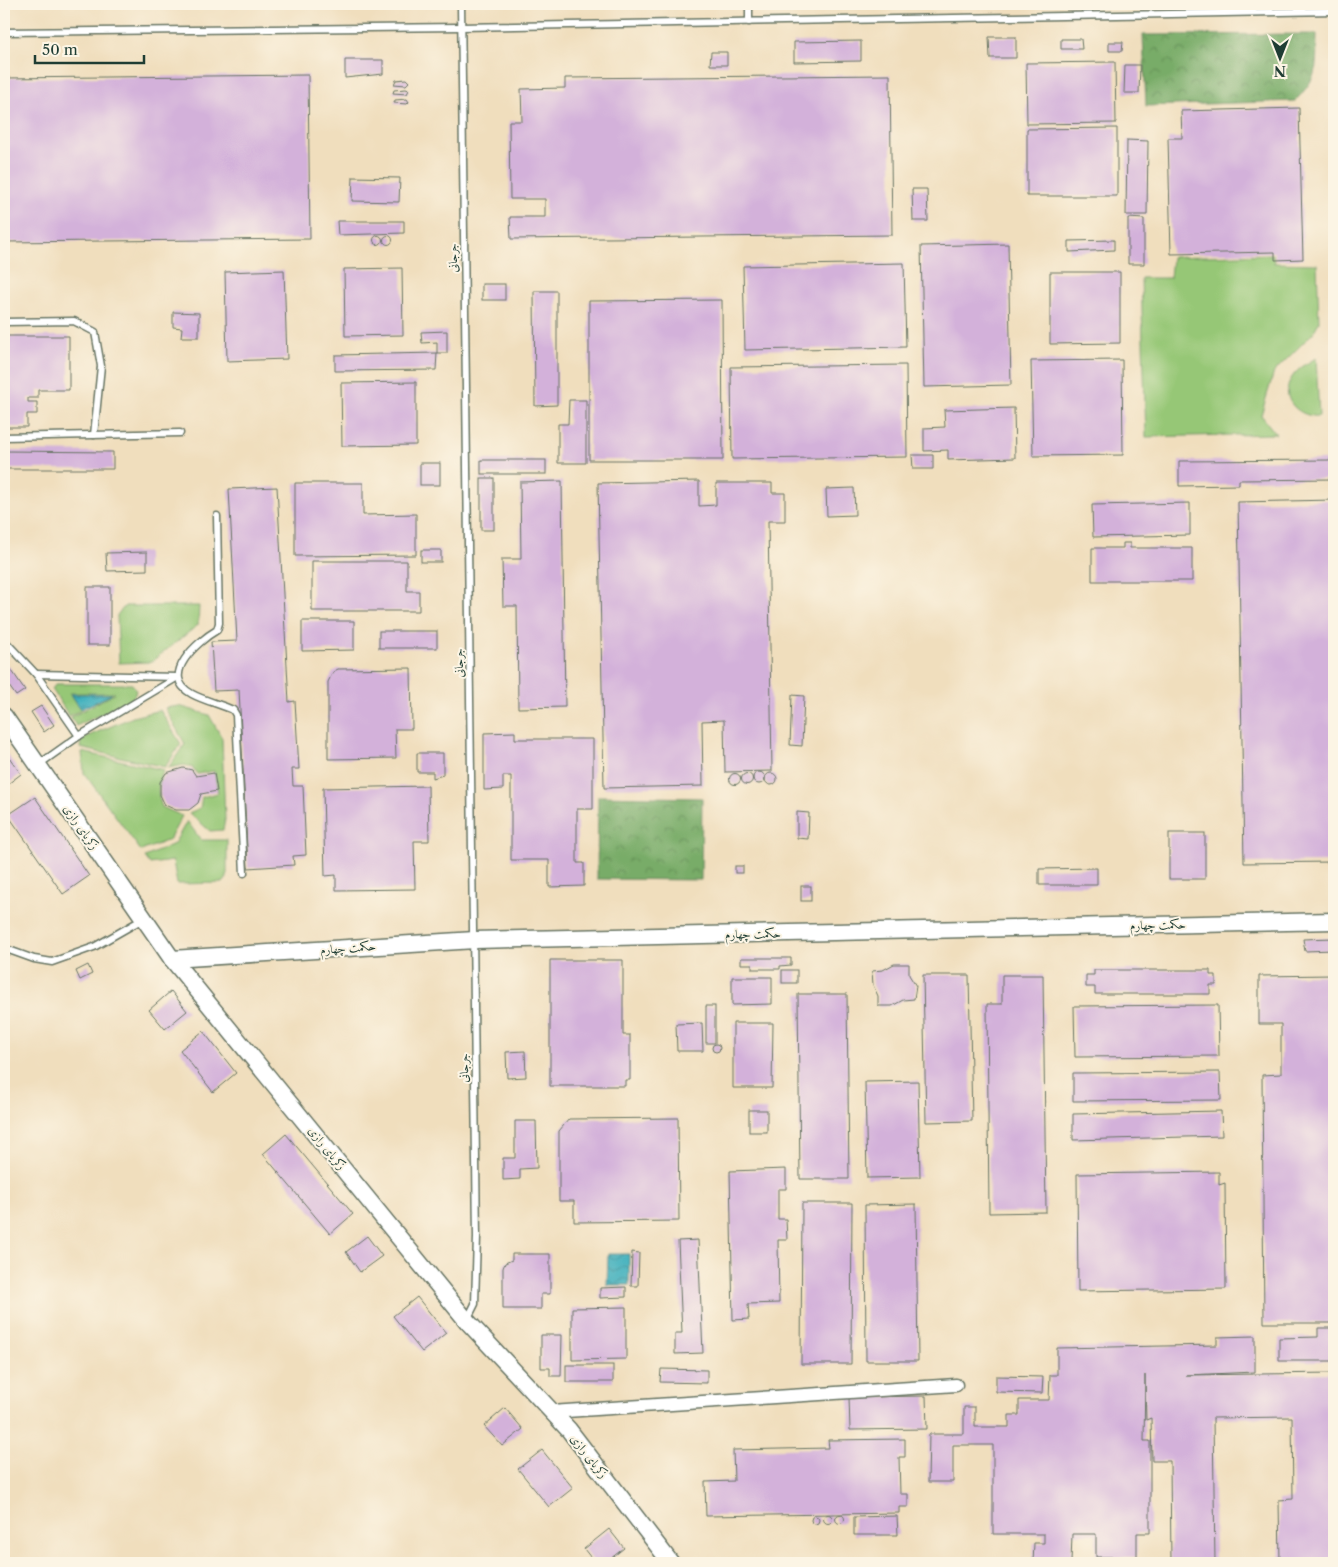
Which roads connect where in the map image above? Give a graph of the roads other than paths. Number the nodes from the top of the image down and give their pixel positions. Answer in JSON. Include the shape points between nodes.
{"nodes":[{"id":1,"x":461,"y":4,"type":"edge"},
{"id":2,"x":749,"y":4,"type":"edge"},
{"id":3,"x":1334,"y":11,"type":"edge"},
{"id":4,"x":749,"y":22,"type":"junction"},
{"id":5,"x":461,"y":27,"type":"junction"},
{"id":6,"x":4,"y":32,"type":"edge"},
{"id":7,"x":4,"y":322,"type":"edge"},
{"id":8,"x":180,"y":433,"type":"dead end"},
{"id":9,"x":94,"y":436,"type":"junction"},
{"id":10,"x":4,"y":437,"type":"edge"},
{"id":11,"x":218,"y":516,"type":"dead end"},
{"id":12,"x":6,"y":642,"type":"dead end"},
{"id":13,"x":36,"y":674,"type":"junction"},
{"id":14,"x":178,"y":677,"type":"junction"},
{"id":15,"x":4,"y":716,"type":"edge"},
{"id":16,"x":79,"y":736,"type":"junction"},
{"id":17,"x":38,"y":765,"type":"junction"},
{"id":18,"x":244,"y":874,"type":"dead end"},
{"id":19,"x":144,"y":919,"type":"junction"},
{"id":20,"x":1334,"y":921,"type":"edge"},
{"id":21,"x":475,"y":940,"type":"junction"},
{"id":22,"x":4,"y":951,"type":"edge"},
{"id":23,"x":172,"y":959,"type":"junction"},
{"id":24,"x":467,"y":1321,"type":"junction"},
{"id":25,"x":956,"y":1385,"type":"dead end"},
{"id":26,"x":551,"y":1412,"type":"junction"},
{"id":27,"x":671,"y":1563,"type":"edge"}],
"edges":[{"from":1,"to":5,"type":"lane","name":"جرجانی"},
{"from":2,"to":4,"type":"lane"},
{"from":3,"to":4,"type":"lane"},
{"from":4,"to":5,"type":"lane"},
{"from":5,"to":6,"type":"lane"},
{"from":5,"to":21,"type":"lane","name":"جرجانی"},
{"from":7,"to":9,"type":"lane","via":[[74,321],[95,332],[102,366]]},
{"from":8,"to":9,"type":"lane"},
{"from":9,"to":10,"type":"lane"},
{"from":11,"to":14,"type":"lane","via":[[218,630],[185,658]]},
{"from":12,"to":13,"type":"lane"},
{"from":13,"to":14,"type":"lane"},
{"from":13,"to":16,"type":"lane"},
{"from":14,"to":16,"type":"lane"},
{"from":14,"to":18,"type":"lane","via":[[192,694],[233,710],[236,716]]},
{"from":15,"to":17,"type":"street","name":"زکریای رازی"},
{"from":16,"to":17,"type":"lane"},
{"from":17,"to":19,"type":"street","name":"زکریای رازی"},
{"from":19,"to":22,"type":"lane","via":[[94,947],[52,962]]},
{"from":19,"to":23,"type":"street","name":"زکریای رازی"},
{"from":20,"to":21,"type":"street","name":"حکمت چهارم"},
{"from":21,"to":23,"type":"street","name":"حکمت چهارم"},
{"from":21,"to":24,"type":"lane","name":"جرجانی","via":[[477,1236],[475,1304]]},
{"from":23,"to":24,"type":"street","name":"زکریای رازی"},
{"from":24,"to":26,"type":"street","name":"زکریای رازی"},
{"from":25,"to":26,"type":"street"},
{"from":26,"to":27,"type":"street","name":"زکریای رازی","via":[[569,1430]]}]}
